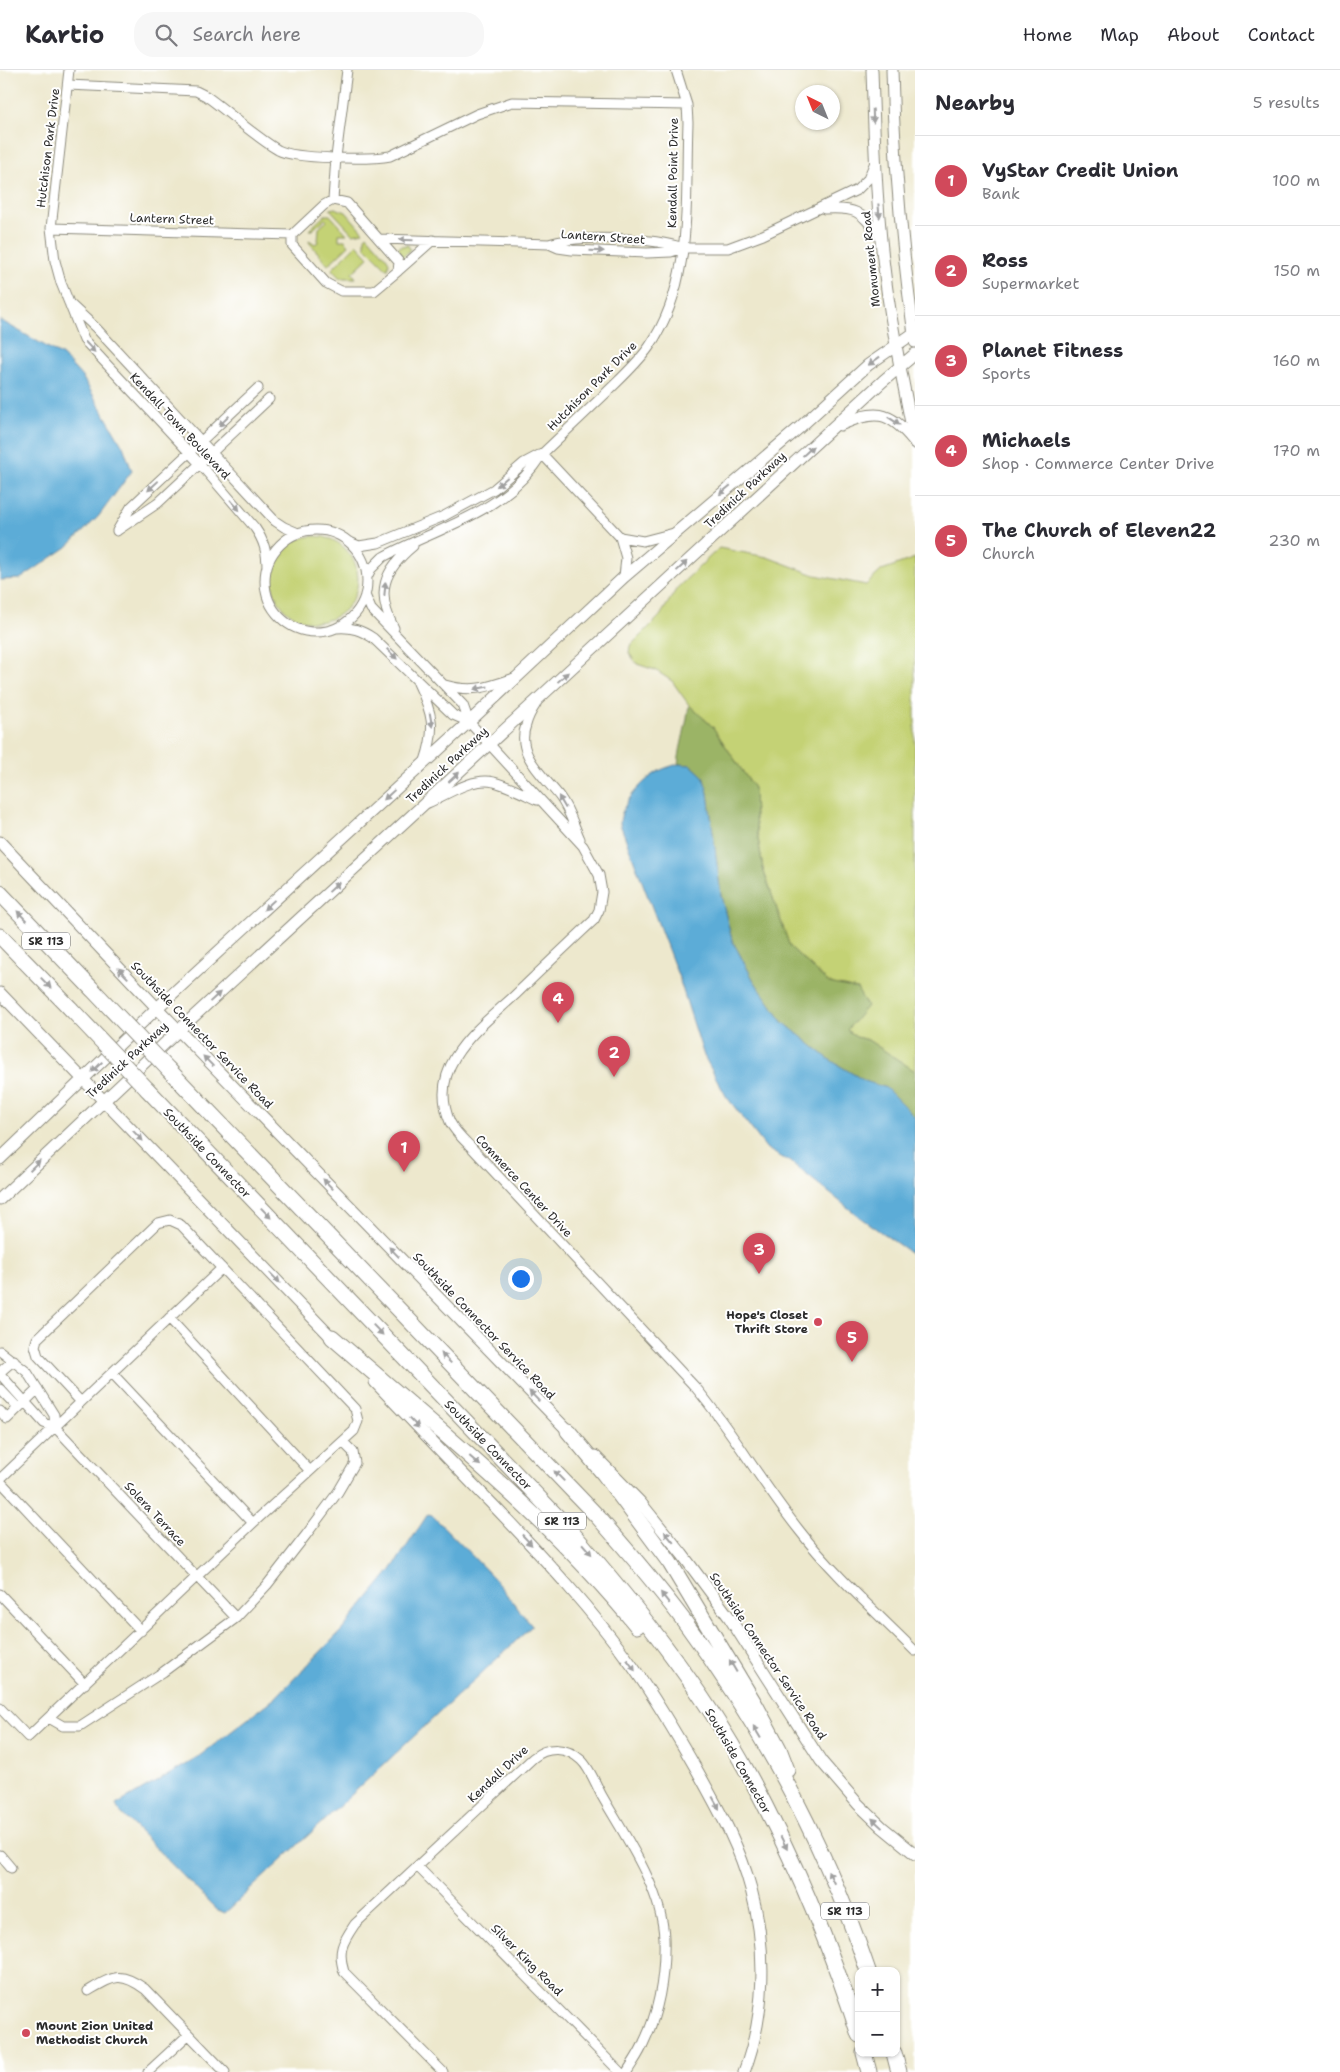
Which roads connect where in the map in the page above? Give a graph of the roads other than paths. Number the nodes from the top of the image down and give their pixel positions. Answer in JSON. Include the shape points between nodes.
{"nodes":[{"id":1,"x":69,"y":70,"type":"edge"},
{"id":2,"x":347,"y":70,"type":"edge"},
{"id":3,"x":676,"y":70,"type":"edge"},
{"id":4,"x":872,"y":70,"type":"edge"},
{"id":5,"x":892,"y":70,"type":"edge"},
{"id":6,"x":68,"y":85,"type":"junction"},
{"id":7,"x":687,"y":105,"type":"junction"},
{"id":8,"x":336,"y":157,"type":"junction"},
{"id":9,"x":875,"y":162,"type":"junction"},
{"id":10,"x":334,"y":200,"type":"junction"},
{"id":11,"x":817,"y":209,"type":"junction"},
{"id":12,"x":51,"y":228,"type":"junction"},
{"id":13,"x":292,"y":235,"type":"junction"},
{"id":14,"x":881,"y":238,"type":"junction"},
{"id":15,"x":380,"y":239,"type":"junction"},
{"id":16,"x":432,"y":240,"type":"junction"},
{"id":17,"x":684,"y":248,"type":"junction"},
{"id":18,"x":904,"y":261,"type":"junction"},
{"id":19,"x":398,"y":271,"type":"junction"},
{"id":20,"x":915,"y":276,"type":"edge"},
{"id":21,"x":69,"y":303,"type":"junction"},
{"id":22,"x":915,"y":335,"type":"edge"},
{"id":23,"x":896,"y":345,"type":"junction"},
{"id":24,"x":915,"y":354,"type":"edge"},
{"id":25,"x":900,"y":366,"type":"junction"},
{"id":26,"x":258,"y":388,"type":"dead end"},
{"id":27,"x":269,"y":400,"type":"dead end"},
{"id":28,"x":833,"y":427,"type":"junction"},
{"id":29,"x":202,"y":441,"type":"junction"},
{"id":30,"x":915,"y":442,"type":"edge"},
{"id":31,"x":212,"y":452,"type":"junction"},
{"id":32,"x":189,"y":453,"type":"junction"},
{"id":33,"x":542,"y":454,"type":"junction"},
{"id":34,"x":200,"y":464,"type":"junction"},
{"id":35,"x":298,"y":533,"type":"junction"},
{"id":36,"x":674,"y":533,"type":"junction"},
{"id":37,"x":620,"y":537,"type":"junction"},
{"id":38,"x":420,"y":541,"type":"junction"},
{"id":39,"x":349,"y":542,"type":"junction"},
{"id":40,"x":267,"y":568,"type":"junction"},
{"id":41,"x":367,"y":577,"type":"junction"},
{"id":42,"x":624,"y":577,"type":"junction"},
{"id":43,"x":365,"y":596,"type":"junction"},
{"id":44,"x":334,"y":628,"type":"junction"},
{"id":45,"x":397,"y":634,"type":"junction"},
{"id":46,"x":517,"y":677,"type":"junction"},
{"id":47,"x":416,"y":678,"type":"junction"},
{"id":48,"x":445,"y":685,"type":"junction"},
{"id":49,"x":537,"y":700,"type":"junction"},
{"id":50,"x":469,"y":722,"type":"junction"},
{"id":51,"x":488,"y":745,"type":"junction"},
{"id":52,"x":425,"y":762,"type":"junction"},
{"id":53,"x":542,"y":802,"type":"junction"},
{"id":54,"x":424,"y":804,"type":"junction"},
{"id":55,"x":0,"y":842,"type":"edge"},
{"id":56,"x":583,"y":846,"type":"junction"},
{"id":57,"x":0,"y":892,"type":"edge"},
{"id":58,"x":0,"y":936,"type":"edge"},
{"id":59,"x":0,"y":993,"type":"edge"},
{"id":60,"x":157,"y":1008,"type":"junction"},
{"id":61,"x":179,"y":1030,"type":"junction"},
{"id":62,"x":84,"y":1080,"type":"junction"},
{"id":63,"x":104,"y":1101,"type":"junction"},
{"id":64,"x":0,"y":1159,"type":"edge"},
{"id":65,"x":0,"y":1199,"type":"edge"},
{"id":66,"x":222,"y":1268,"type":"junction"},
{"id":67,"x":169,"y":1318,"type":"junction"},
{"id":68,"x":332,"y":1337,"type":"junction"},
{"id":69,"x":0,"y":1351,"type":"edge"},
{"id":70,"x":14,"y":1360,"type":"junction"},
{"id":71,"x":0,"y":1373,"type":"edge"},
{"id":72,"x":112,"y":1373,"type":"junction"},
{"id":73,"x":0,"y":1388,"type":"edge"},
{"id":74,"x":38,"y":1389,"type":"junction"},
{"id":75,"x":81,"y":1402,"type":"junction"},
{"id":76,"x":21,"y":1405,"type":"junction"},
{"id":77,"x":0,"y":1411,"type":"edge"},
{"id":78,"x":55,"y":1427,"type":"junction"},
{"id":79,"x":568,"y":1431,"type":"junction"},
{"id":80,"x":343,"y":1442,"type":"junction"},
{"id":81,"x":310,"y":1471,"type":"junction"},
{"id":82,"x":0,"y":1480,"type":"edge"},
{"id":83,"x":253,"y":1523,"type":"junction"},
{"id":84,"x":198,"y":1577,"type":"junction"},
{"id":85,"x":0,"y":1594,"type":"edge"},
{"id":86,"x":236,"y":1618,"type":"junction"},
{"id":87,"x":141,"y":1631,"type":"junction"},
{"id":88,"x":915,"y":1652,"type":"edge"},
{"id":89,"x":85,"y":1684,"type":"junction"},
{"id":90,"x":0,"y":1708,"type":"edge"},
{"id":91,"x":49,"y":1718,"type":"junction"},
{"id":92,"x":768,"y":1812,"type":"junction"},
{"id":93,"x":805,"y":1821,"type":"junction"},
{"id":94,"x":915,"y":1854,"type":"edge"},
{"id":95,"x":0,"y":1855,"type":"edge"},
{"id":96,"x":417,"y":1866,"type":"junction"},
{"id":97,"x":10,"y":1868,"type":"dead end"},
{"id":98,"x":866,"y":1967,"type":"edge"},
{"id":99,"x":88,"y":1991,"type":"dead end"},
{"id":100,"x":855,"y":2023,"type":"edge"},
{"id":101,"x":188,"y":2035,"type":"junction"},
{"id":102,"x":865,"y":2057,"type":"edge"},
{"id":103,"x":895,"y":2057,"type":"edge"},
{"id":104,"x":148,"y":2072,"type":"edge"},
{"id":105,"x":225,"y":2072,"type":"edge"},
{"id":106,"x":443,"y":2072,"type":"edge"},
{"id":107,"x":620,"y":2072,"type":"edge"},
{"id":108,"x":627,"y":2072,"type":"edge"},
{"id":109,"x":744,"y":2072,"type":"edge"},
{"id":110,"x":869,"y":2072,"type":"edge"},
{"id":111,"x":899,"y":2072,"type":"edge"}],
"edges":[{"from":1,"to":6,"type":"street","name":"Hutchison Park Drive"},
{"from":2,"to":8,"type":"street"},
{"from":3,"to":7,"type":"street","name":"Kendall Point Drive"},
{"from":4,"to":9,"type":"street","name":"Monument Road","one_way":true},
{"from":5,"to":18,"type":"street"},
{"from":6,"to":8,"type":"street","via":[[196,91],[278,150]]},
{"from":6,"to":12,"type":"street","name":"Hutchison Park Drive"},
{"from":7,"to":8,"type":"street","via":[[512,102],[484,111],[390,156]]},
{"from":7,"to":17,"type":"street","name":"Kendall Point Drive"},
{"from":8,"to":10,"type":"street"},
{"from":9,"to":11,"type":"street","name":"Lantern Street","via":[[868,179],[857,190]]},
{"from":9,"to":14,"type":"street","name":"Monument Road","one_way":true},
{"from":10,"to":13,"type":"street","via":[[324,205]]},
{"from":10,"to":15,"type":"street","via":[[347,203]]},
{"from":11,"to":14,"type":"street","via":[[850,208],[858,212]]},
{"from":11,"to":17,"type":"street","name":"Lantern Street","via":[[728,248]]},
{"from":12,"to":13,"type":"street","name":"Lantern Street"},
{"from":12,"to":21,"type":"street","name":"Kendall Town Boulevard","via":[[55,262]]},
{"from":13,"to":19,"type":"street","via":[[292,245],[326,283],[341,291],[374,291]]},
{"from":14,"to":23,"type":"street","name":"Monument Road"},
{"from":16,"to":15,"type":"street","name":"Lantern Street","one_way":true},
{"from":15,"to":19,"type":"street","via":[[399,262]]},
{"from":16,"to":17,"type":"street","name":"Lantern Street","via":[[550,244],[573,238],[670,243]]},
{"from":16,"to":19,"type":"street"},
{"from":17,"to":33,"type":"street","name":"Hutchison Park Drive","via":[[676,294],[649,347],[630,370]]},
{"from":18,"to":20,"type":"street"},
{"from":18,"to":22,"type":"street"},
{"from":21,"to":29,"type":"street","name":"Kendall Town Boulevard"},
{"from":21,"to":32,"type":"street","name":"Kendall Town Boulevard","one_way":true,"via":[[84,340]]},
{"from":22,"to":23,"type":"street","name":"Tredinick Parkway"},
{"from":23,"to":25,"type":"street","name":"Monument Road"},
{"from":23,"to":36,"type":"street","name":"Tredinick Parkway","one_way":true,"via":[[868,365]]},
{"from":24,"to":25,"type":"street","name":"Tredinick Parkway"},
{"from":25,"to":28,"type":"street","name":"Tredinick Parkway"},
{"from":25,"to":30,"type":"street","name":"Monument Road"},
{"from":26,"to":29,"type":"street","one_way":true},
{"from":27,"to":31,"type":"street"},
{"from":28,"to":30,"type":"street","one_way":true,"via":[[867,414],[882,414],[898,423]]},
{"from":49,"to":28,"type":"street","name":"Tredinick Parkway","one_way":true},
{"from":29,"to":31,"type":"street","name":"Kendall Town Boulevard"},
{"from":29,"to":32,"type":"street"},
{"from":31,"to":34,"type":"street"},
{"from":31,"to":35,"type":"street","name":"Kendall Town Boulevard","via":[[275,521]]},
{"from":32,"to":34,"type":"street","name":"Kendall Town Boulevard"},
{"from":32,"to":34,"type":"street","one_way":true,"via":[[131,507],[117,531],[158,503]]},
{"from":33,"to":37,"type":"street"},
{"from":33,"to":38,"type":"street","name":"Hutchison Park Drive","via":[[531,470],[497,501]]},
{"from":33,"to":39,"type":"street","name":"Hutchison Park Drive","one_way":true,"via":[[524,463],[494,489],[444,516],[378,543],[359,546]]},
{"from":34,"to":40,"type":"street","name":"Kendall Town Boulevard","one_way":true,"via":[[262,538]]},
{"from":35,"to":39,"type":"street","via":[[325,530]]},
{"from":35,"to":40,"type":"street","via":[[278,547]]},
{"from":36,"to":37,"type":"street","via":[[643,541]]},
{"from":36,"to":42,"type":"street","name":"Tredinick Parkway"},
{"from":37,"to":42,"type":"street","via":[[626,558]]},
{"from":38,"to":41,"type":"street","name":"Hutchison Park Drive","via":[[383,557]]},
{"from":45,"to":38,"type":"street","one_way":true,"via":[[387,614],[383,592],[385,582],[391,567]]},
{"from":39,"to":41,"type":"street","via":[[358,552]]},
{"from":40,"to":44,"type":"street","via":[[267,596],[282,619],[307,631],[321,632]]},
{"from":41,"to":43,"type":"street"},
{"from":42,"to":46,"type":"street","name":"Tredinick Parkway"},
{"from":43,"to":44,"type":"street","via":[[353,615]]},
{"from":43,"to":45,"type":"street","name":"Commerce Center Drive","via":[[371,609]]},
{"from":44,"to":47,"type":"street","name":"Commerce Center Drive","one_way":true,"via":[[361,630]]},
{"from":45,"to":48,"type":"street","name":"Commerce Center Drive"},
{"from":46,"to":48,"type":"street","one_way":true,"via":[[472,690]]},
{"from":46,"to":50,"type":"street","name":"Tredinick Parkway"},
{"from":47,"to":50,"type":"street","name":"Commerce Center Drive","via":[[453,715]]},
{"from":47,"to":52,"type":"street","one_way":true,"via":[[427,701],[432,723],[432,742]]},
{"from":48,"to":50,"type":"street","name":"Commerce Center Drive","via":[[463,705]]},
{"from":49,"to":51,"type":"street","name":"Tredinick Parkway"},
{"from":56,"to":49,"type":"street","one_way":true,"via":[[562,800],[533,764],[524,747],[525,725]]},
{"from":50,"to":51,"type":"street","name":"Commerce Center Drive"},
{"from":50,"to":52,"type":"street","name":"Tredinick Parkway"},
{"from":51,"to":53,"type":"street","name":"Commerce Center Drive"},
{"from":54,"to":51,"type":"street","name":"Tredinick Parkway","one_way":true},
{"from":52,"to":60,"type":"street","name":"Tredinick Parkway","one_way":true},
{"from":53,"to":54,"type":"street","via":[[487,781],[467,785]]},
{"from":53,"to":56,"type":"street","name":"Commerce Center Drive"},
{"from":61,"to":54,"type":"street","name":"Tredinick Parkway","one_way":true},
{"from":60,"to":55,"type":"street","name":"Southside Connector Service Road","one_way":true},
{"from":56,"to":88,"type":"street","name":"Commerce Center Drive","via":[[599,875],[602,892],[599,910],[594,920],[455,1054],[444,1095],[450,1122],[696,1388],[800,1531]]},
{"from":93,"to":57,"type":"highway","number":"SR 113","one_way":true,"bridge":true,"via":[[739,1703],[684,1622],[639,1564]]},
{"from":58,"to":92,"type":"highway","name":"Southside Connector","number":"SR 113","one_way":true,"bridge":true,"via":[[568,1528],[616,1582],[696,1691],[748,1773]]},
{"from":59,"to":62,"type":"street"},
{"from":60,"to":61,"type":"street","name":"Southside Connector Service Road"},
{"from":60,"to":62,"type":"street","name":"Tredinick Parkway","one_way":true},
{"from":61,"to":63,"type":"street","name":"Tredinick Parkway"},
{"from":79,"to":61,"type":"street","name":"Southside Connector Service Road","one_way":true},
{"from":62,"to":63,"type":"street"},
{"from":62,"to":64,"type":"street","name":"Tredinick Parkway"},
{"from":65,"to":63,"type":"street","name":"Tredinick Parkway","one_way":true},
{"from":63,"to":68,"type":"street","one_way":true},
{"from":66,"to":67,"type":"street"},
{"from":66,"to":75,"type":"street","via":[[181,1225],[170,1220],[158,1223],[37,1339],[38,1356]]},
{"from":66,"to":80,"type":"street","via":[[355,1410],[358,1421],[354,1431]]},
{"from":67,"to":72,"type":"street"},
{"from":67,"to":81,"type":"street"},
{"from":68,"to":92,"type":"highway","one_way":true,"via":[[502,1484],[587,1569],[668,1664]]},
{"from":68,"to":109,"type":"street","one_way":true,"via":[[583,1603],[633,1667],[677,1734],[721,1812],[751,1888],[760,1934],[759,2012]]},
{"from":69,"to":70,"type":"street","name":"Solera Terrace"},
{"from":70,"to":71,"type":"street"},
{"from":70,"to":74,"type":"street","name":"Solera Terrace"},
{"from":71,"to":76,"type":"street","name":"Solera Terrace"},
{"from":72,"to":75,"type":"street"},
{"from":72,"to":83,"type":"street"},
{"from":73,"to":76,"type":"street"},
{"from":74,"to":76,"type":"street"},
{"from":74,"to":78,"type":"street","name":"Solera Terrace","via":[[54,1415]]},
{"from":75,"to":78,"type":"street"},
{"from":76,"to":77,"type":"street","via":[[7,1419]]},
{"from":76,"to":78,"type":"street","name":"Solera Terrace","via":[[44,1423]]},
{"from":78,"to":82,"type":"street"},
{"from":78,"to":84,"type":"street","name":"Solera Terrace"},
{"from":93,"to":79,"type":"highway","one_way":true,"via":[[779,1749],[707,1622],[642,1523]]},
{"from":94,"to":79,"type":"street","name":"Southside Connector Service Road","one_way":true,"via":[[882,1827],[836,1780],[729,1616],[682,1554],[608,1467]]},
{"from":80,"to":81,"type":"street"},
{"from":80,"to":86,"type":"street","via":[[353,1452],[355,1463],[338,1492],[266,1585]]},
{"from":81,"to":83,"type":"street"},
{"from":82,"to":87,"type":"street"},
{"from":83,"to":84,"type":"street"},
{"from":84,"to":86,"type":"street","name":"Solera Terrace"},
{"from":84,"to":87,"type":"street"},
{"from":85,"to":89,"type":"street"},
{"from":86,"to":91,"type":"street","via":[[163,1672],[80,1726],[63,1726]]},
{"from":87,"to":89,"type":"street"},
{"from":89,"to":91,"type":"street"},
{"from":90,"to":91,"type":"street","via":[[28,1737]]},
{"from":92,"to":100,"type":"highway","name":"Southside Connector","number":"SR 113","one_way":true,"via":[[825,1937]]},
{"from":98,"to":93,"type":"highway","number":"SR 113","one_way":true,"via":[[836,1886]]},
{"from":95,"to":97,"type":"street"},
{"from":96,"to":106,"type":"street","name":"Kendall Drive","via":[[355,1924],[343,1942],[340,1958],[344,1972]]},
{"from":96,"to":107,"type":"street","name":"Silver King Road"},
{"from":96,"to":108,"type":"street","name":"Kendall Drive","via":[[541,1752],[566,1750],[582,1761],[634,1850],[656,1896],[664,1937],[662,1978],[656,2009],[644,2043]]},
{"from":99,"to":101,"type":"street","via":[[113,1978],[132,1979]]},
{"from":101,"to":104,"type":"street"},
{"from":101,"to":105,"type":"street"},
{"from":102,"to":110,"type":"highway"},
{"from":103,"to":111,"type":"highway"}]}
